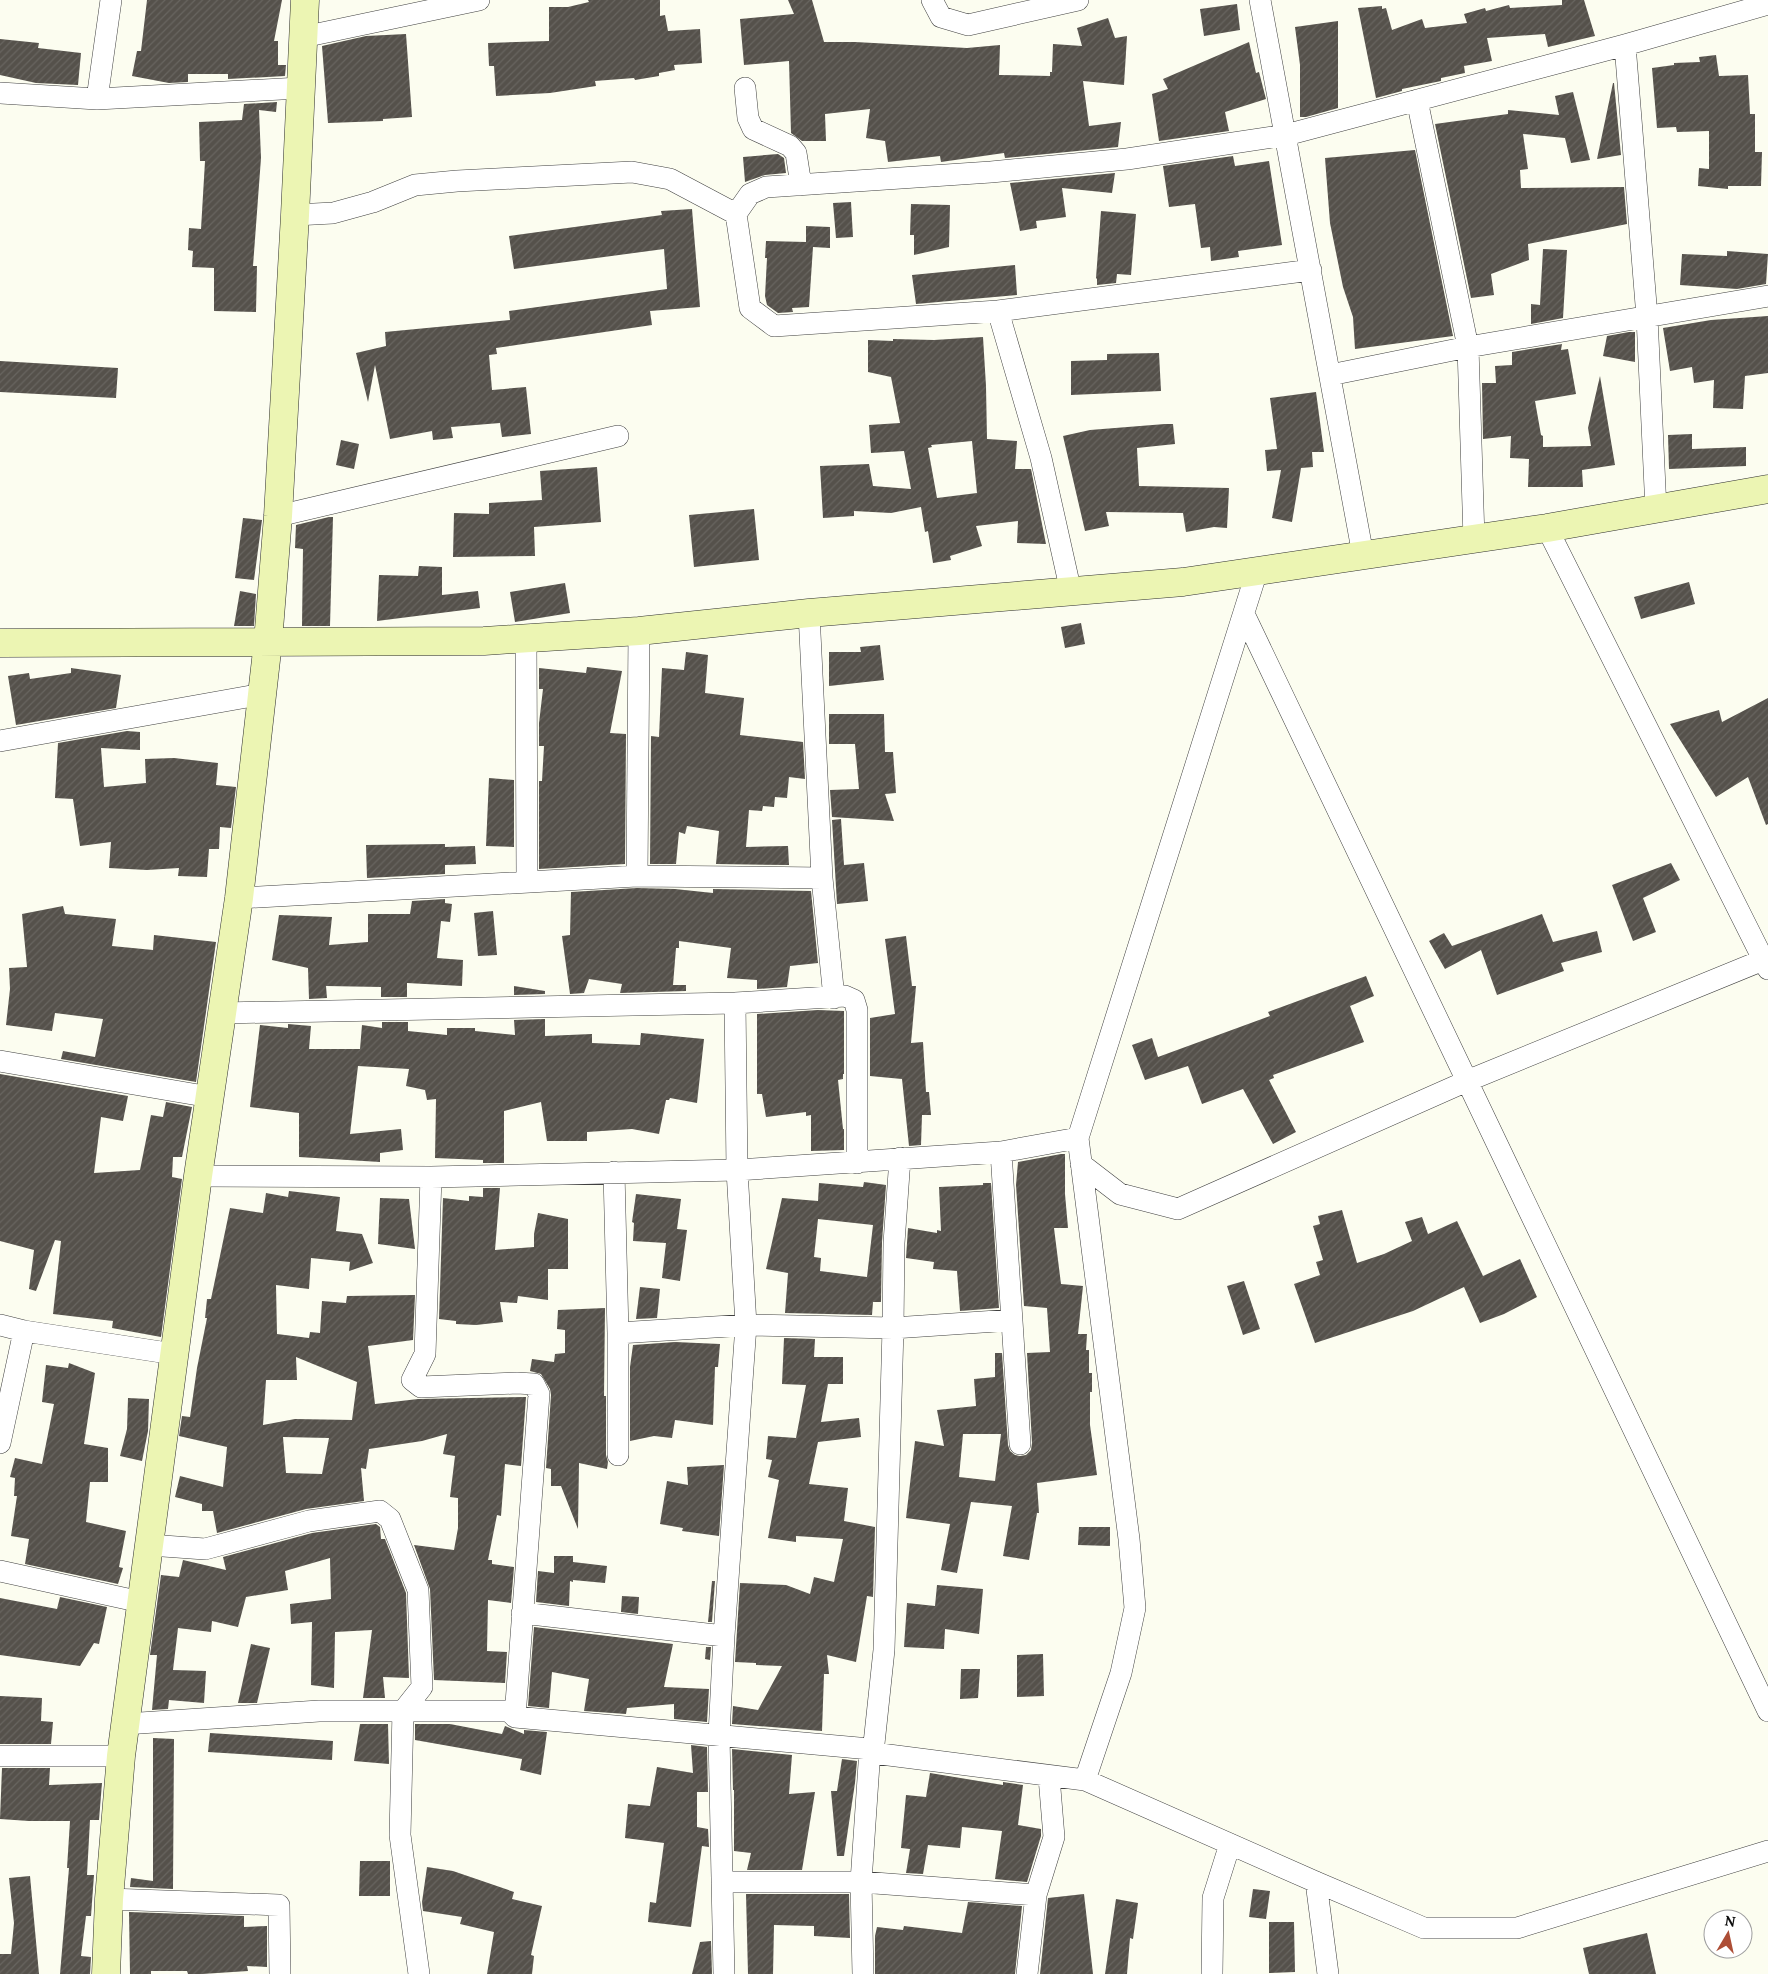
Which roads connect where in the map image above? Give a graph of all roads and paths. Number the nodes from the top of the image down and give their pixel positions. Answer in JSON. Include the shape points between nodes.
{"nodes":[{"id":1,"x":111,"y":0,"type":"edge"},
{"id":2,"x":305,"y":0,"type":"edge"},
{"id":3,"x":479,"y":0,"type":"edge"},
{"id":4,"x":932,"y":0,"type":"edge"},
{"id":5,"x":1078,"y":0,"type":"edge"},
{"id":6,"x":1260,"y":0,"type":"edge"},
{"id":7,"x":1768,"y":4,"type":"edge"},
{"id":8,"x":302,"y":37,"type":"junction"},
{"id":9,"x":1625,"y":45,"type":"junction"},
{"id":10,"x":300,"y":88,"type":"junction"},
{"id":11,"x":745,"y":88,"type":"dead end"},
{"id":12,"x":0,"y":92,"type":"edge"},
{"id":13,"x":97,"y":99,"type":"junction"},
{"id":14,"x":1418,"y":100,"type":"junction"},
{"id":15,"x":1286,"y":135,"type":"junction"},
{"id":16,"x":801,"y":185,"type":"junction"},
{"id":17,"x":736,"y":214,"type":"junction"},
{"id":18,"x":295,"y":215,"type":"junction"},
{"id":19,"x":1311,"y":270,"type":"junction"},
{"id":20,"x":1768,"y":296,"type":"edge"},
{"id":21,"x":998,"y":311,"type":"junction"},
{"id":22,"x":1647,"y":317,"type":"junction"},
{"id":23,"x":1468,"y":347,"type":"junction"},
{"id":24,"x":1330,"y":375,"type":"junction"},
{"id":25,"x":618,"y":436,"type":"dead end"},
{"id":26,"x":1768,"y":489,"type":"edge"},
{"id":27,"x":1656,"y":510,"type":"junction"},
{"id":28,"x":278,"y":516,"type":"junction"},
{"id":29,"x":1547,"y":528,"type":"junction"},
{"id":30,"x":1474,"y":539,"type":"junction"},
{"id":31,"x":1363,"y":555,"type":"junction"},
{"id":32,"x":1257,"y":571,"type":"junction"},
{"id":33,"x":1071,"y":592,"type":"junction"},
{"id":34,"x":809,"y":613,"type":"junction"},
{"id":35,"x":1244,"y":614,"type":"junction"},
{"id":36,"x":639,"y":631,"type":"junction"},
{"id":37,"x":526,"y":638,"type":"junction"},
{"id":38,"x":268,"y":642,"type":"junction"},
{"id":39,"x":0,"y":643,"type":"edge"},
{"id":40,"x":262,"y":694,"type":"junction"},
{"id":41,"x":0,"y":741,"type":"edge"},
{"id":42,"x":638,"y":876,"type":"junction"},
{"id":43,"x":822,"y":878,"type":"junction"},
{"id":44,"x":527,"y":880,"type":"junction"},
{"id":45,"x":239,"y":898,"type":"junction"},
{"id":46,"x":1766,"y":962,"type":"edge"},
{"id":47,"x":834,"y":998,"type":"junction"},
{"id":48,"x":735,"y":1002,"type":"junction"},
{"id":49,"x":223,"y":1013,"type":"junction"},
{"id":50,"x":0,"y":1061,"type":"edge"},
{"id":51,"x":1467,"y":1081,"type":"junction"},
{"id":52,"x":210,"y":1096,"type":"junction"},
{"id":53,"x":1078,"y":1138,"type":"junction"},
{"id":54,"x":1001,"y":1152,"type":"junction"},
{"id":55,"x":900,"y":1158,"type":"junction"},
{"id":56,"x":857,"y":1163,"type":"junction"},
{"id":57,"x":1081,"y":1164,"type":"junction"},
{"id":58,"x":738,"y":1170,"type":"junction"},
{"id":59,"x":614,"y":1172,"type":"junction"},
{"id":60,"x":198,"y":1176,"type":"junction"},
{"id":61,"x":431,"y":1177,"type":"junction"},
{"id":62,"x":1012,"y":1320,"type":"junction"},
{"id":63,"x":0,"y":1325,"type":"edge"},
{"id":64,"x":746,"y":1325,"type":"junction"},
{"id":65,"x":894,"y":1328,"type":"junction"},
{"id":66,"x":24,"y":1331,"type":"junction"},
{"id":67,"x":618,"y":1333,"type":"junction"},
{"id":68,"x":174,"y":1354,"type":"junction"},
{"id":69,"x":0,"y":1443,"type":"edge"},
{"id":70,"x":1020,"y":1444,"type":"dead end"},
{"id":71,"x":618,"y":1455,"type":"dead end"},
{"id":72,"x":148,"y":1545,"type":"junction"},
{"id":73,"x":0,"y":1571,"type":"edge"},
{"id":74,"x":141,"y":1602,"type":"junction"},
{"id":75,"x":522,"y":1613,"type":"junction"},
{"id":76,"x":724,"y":1636,"type":"junction"},
{"id":77,"x":403,"y":1711,"type":"junction"},
{"id":78,"x":1768,"y":1711,"type":"edge"},
{"id":79,"x":515,"y":1717,"type":"junction"},
{"id":80,"x":125,"y":1724,"type":"junction"},
{"id":81,"x":719,"y":1735,"type":"junction"},
{"id":82,"x":871,"y":1751,"type":"junction"},
{"id":83,"x":0,"y":1756,"type":"edge"},
{"id":84,"x":121,"y":1756,"type":"junction"},
{"id":85,"x":1049,"y":1777,"type":"junction"},
{"id":86,"x":1085,"y":1780,"type":"junction"},
{"id":87,"x":1230,"y":1844,"type":"junction"},
{"id":88,"x":1768,"y":1851,"type":"edge"},
{"id":89,"x":722,"y":1882,"type":"junction"},
{"id":90,"x":861,"y":1882,"type":"junction"},
{"id":91,"x":1316,"y":1882,"type":"junction"},
{"id":92,"x":1036,"y":1895,"type":"junction"},
{"id":93,"x":109,"y":1899,"type":"junction"},
{"id":94,"x":106,"y":1974,"type":"edge"},
{"id":95,"x":280,"y":1974,"type":"edge"},
{"id":96,"x":418,"y":1974,"type":"edge"},
{"id":97,"x":724,"y":1974,"type":"edge"},
{"id":98,"x":862,"y":1974,"type":"edge"},
{"id":99,"x":1027,"y":1974,"type":"edge"},
{"id":100,"x":1212,"y":1974,"type":"edge"},
{"id":101,"x":1328,"y":1974,"type":"edge"}],
"edges":[{"from":1,"to":13,"type":"street"},
{"from":2,"to":8,"type":"main road"},
{"from":3,"to":8,"type":"street"},
{"from":4,"to":5,"type":"street","via":[[941,17],[968,25]]},
{"from":6,"to":15,"type":"street"},
{"from":7,"to":9,"type":"street"},
{"from":8,"to":10,"type":"main road"},
{"from":9,"to":14,"type":"street"},
{"from":9,"to":22,"type":"street"},
{"from":10,"to":13,"type":"street"},
{"from":10,"to":18,"type":"main road"},
{"from":11,"to":16,"type":"street","via":[[748,118],[753,129],[790,146],[796,154]]},
{"from":12,"to":13,"type":"street"},
{"from":14,"to":15,"type":"street"},
{"from":14,"to":23,"type":"street"},
{"from":15,"to":16,"type":"street","via":[[1127,159]]},
{"from":15,"to":19,"type":"street"},
{"from":16,"to":17,"type":"street","via":[[766,187],[750,194]]},
{"from":17,"to":18,"type":"street","via":[[670,179],[632,172],[415,185],[373,202],[333,213]]},
{"from":17,"to":21,"type":"street","via":[[750,308],[774,326]]},
{"from":18,"to":28,"type":"main road"},
{"from":19,"to":21,"type":"street"},
{"from":19,"to":24,"type":"street"},
{"from":20,"to":22,"type":"street"},
{"from":21,"to":33,"type":"street","via":[[1041,458]]},
{"from":22,"to":23,"type":"street"},
{"from":22,"to":27,"type":"street"},
{"from":23,"to":24,"type":"street"},
{"from":23,"to":30,"type":"street"},
{"from":24,"to":31,"type":"street"},
{"from":25,"to":28,"type":"street"},
{"from":26,"to":27,"type":"main road"},
{"from":27,"to":29,"type":"main road"},
{"from":28,"to":38,"type":"main road"},
{"from":29,"to":30,"type":"main road"},
{"from":29,"to":46,"type":"street"},
{"from":30,"to":31,"type":"main road"},
{"from":31,"to":32,"type":"main road"},
{"from":32,"to":33,"type":"main road","via":[[1183,582]]},
{"from":32,"to":35,"type":"street"},
{"from":33,"to":34,"type":"main road"},
{"from":34,"to":36,"type":"main road"},
{"from":34,"to":43,"type":"street"},
{"from":35,"to":51,"type":"street"},
{"from":35,"to":53,"type":"street"},
{"from":36,"to":37,"type":"main road"},
{"from":36,"to":42,"type":"street"},
{"from":37,"to":38,"type":"main road"},
{"from":37,"to":44,"type":"street"},
{"from":38,"to":39,"type":"main road"},
{"from":38,"to":40,"type":"main road"},
{"from":40,"to":41,"type":"street"},
{"from":40,"to":45,"type":"main road"},
{"from":42,"to":43,"type":"street"},
{"from":42,"to":44,"type":"street"},
{"from":43,"to":47,"type":"street"},
{"from":44,"to":45,"type":"street"},
{"from":45,"to":49,"type":"main road"},
{"from":46,"to":51,"type":"street"},
{"from":47,"to":48,"type":"street"},
{"from":47,"to":56,"type":"street","via":[[845,996],[854,1000],[857,1010]]},
{"from":48,"to":49,"type":"street"},
{"from":48,"to":58,"type":"street"},
{"from":49,"to":52,"type":"main road"},
{"from":50,"to":52,"type":"street"},
{"from":51,"to":57,"type":"street","via":[[1178,1209],[1120,1194]]},
{"from":51,"to":78,"type":"street"},
{"from":52,"to":60,"type":"main road"},
{"from":53,"to":54,"type":"street"},
{"from":53,"to":57,"type":"street"},
{"from":54,"to":55,"type":"street"},
{"from":54,"to":62,"type":"street"},
{"from":55,"to":56,"type":"street"},
{"from":55,"to":65,"type":"street","via":[[894,1244]]},
{"from":56,"to":58,"type":"street"},
{"from":57,"to":86,"type":"street","via":[[1135,1608],[1121,1673]]},
{"from":58,"to":59,"type":"street"},
{"from":58,"to":64,"type":"street"},
{"from":59,"to":61,"type":"street"},
{"from":59,"to":67,"type":"street"},
{"from":60,"to":61,"type":"street"},
{"from":60,"to":68,"type":"main road"},
{"from":61,"to":75,"type":"street","via":[[425,1354],[412,1380],[421,1387],[534,1384],[539,1394]]},
{"from":62,"to":65,"type":"street"},
{"from":62,"to":70,"type":"street"},
{"from":63,"to":66,"type":"street"},
{"from":64,"to":65,"type":"street"},
{"from":64,"to":67,"type":"street"},
{"from":64,"to":76,"type":"street"},
{"from":65,"to":82,"type":"street","via":[[884,1650]]},
{"from":66,"to":68,"type":"street"},
{"from":66,"to":69,"type":"street"},
{"from":67,"to":71,"type":"street"},
{"from":68,"to":72,"type":"main road"},
{"from":72,"to":74,"type":"main road"},
{"from":72,"to":77,"type":"street","via":[[205,1549],[310,1521],[380,1511],[390,1519],[418,1590],[422,1687]]},
{"from":73,"to":74,"type":"street"},
{"from":74,"to":80,"type":"main road"},
{"from":75,"to":76,"type":"street"},
{"from":75,"to":79,"type":"street"},
{"from":76,"to":81,"type":"street"},
{"from":77,"to":79,"type":"street","via":[[509,1711]]},
{"from":77,"to":80,"type":"street","via":[[319,1711]]},
{"from":77,"to":96,"type":"street","via":[[400,1834]]},
{"from":79,"to":81,"type":"street"},
{"from":80,"to":84,"type":"main road"},
{"from":81,"to":82,"type":"street"},
{"from":81,"to":89,"type":"street"},
{"from":82,"to":85,"type":"street"},
{"from":82,"to":90,"type":"street"},
{"from":83,"to":84,"type":"street"},
{"from":84,"to":93,"type":"main road"},
{"from":85,"to":86,"type":"street"},
{"from":85,"to":92,"type":"street","via":[[1054,1837]]},
{"from":86,"to":87,"type":"street"},
{"from":87,"to":91,"type":"street"},
{"from":87,"to":100,"type":"street","via":[[1213,1898]]},
{"from":88,"to":91,"type":"street","via":[[1517,1928],[1424,1928]]},
{"from":89,"to":90,"type":"street"},
{"from":89,"to":97,"type":"street"},
{"from":90,"to":92,"type":"street"},
{"from":90,"to":98,"type":"street"},
{"from":91,"to":101,"type":"street"},
{"from":92,"to":99,"type":"street"},
{"from":93,"to":94,"type":"main road"},
{"from":93,"to":95,"type":"street","via":[[279,1905]]}]}
